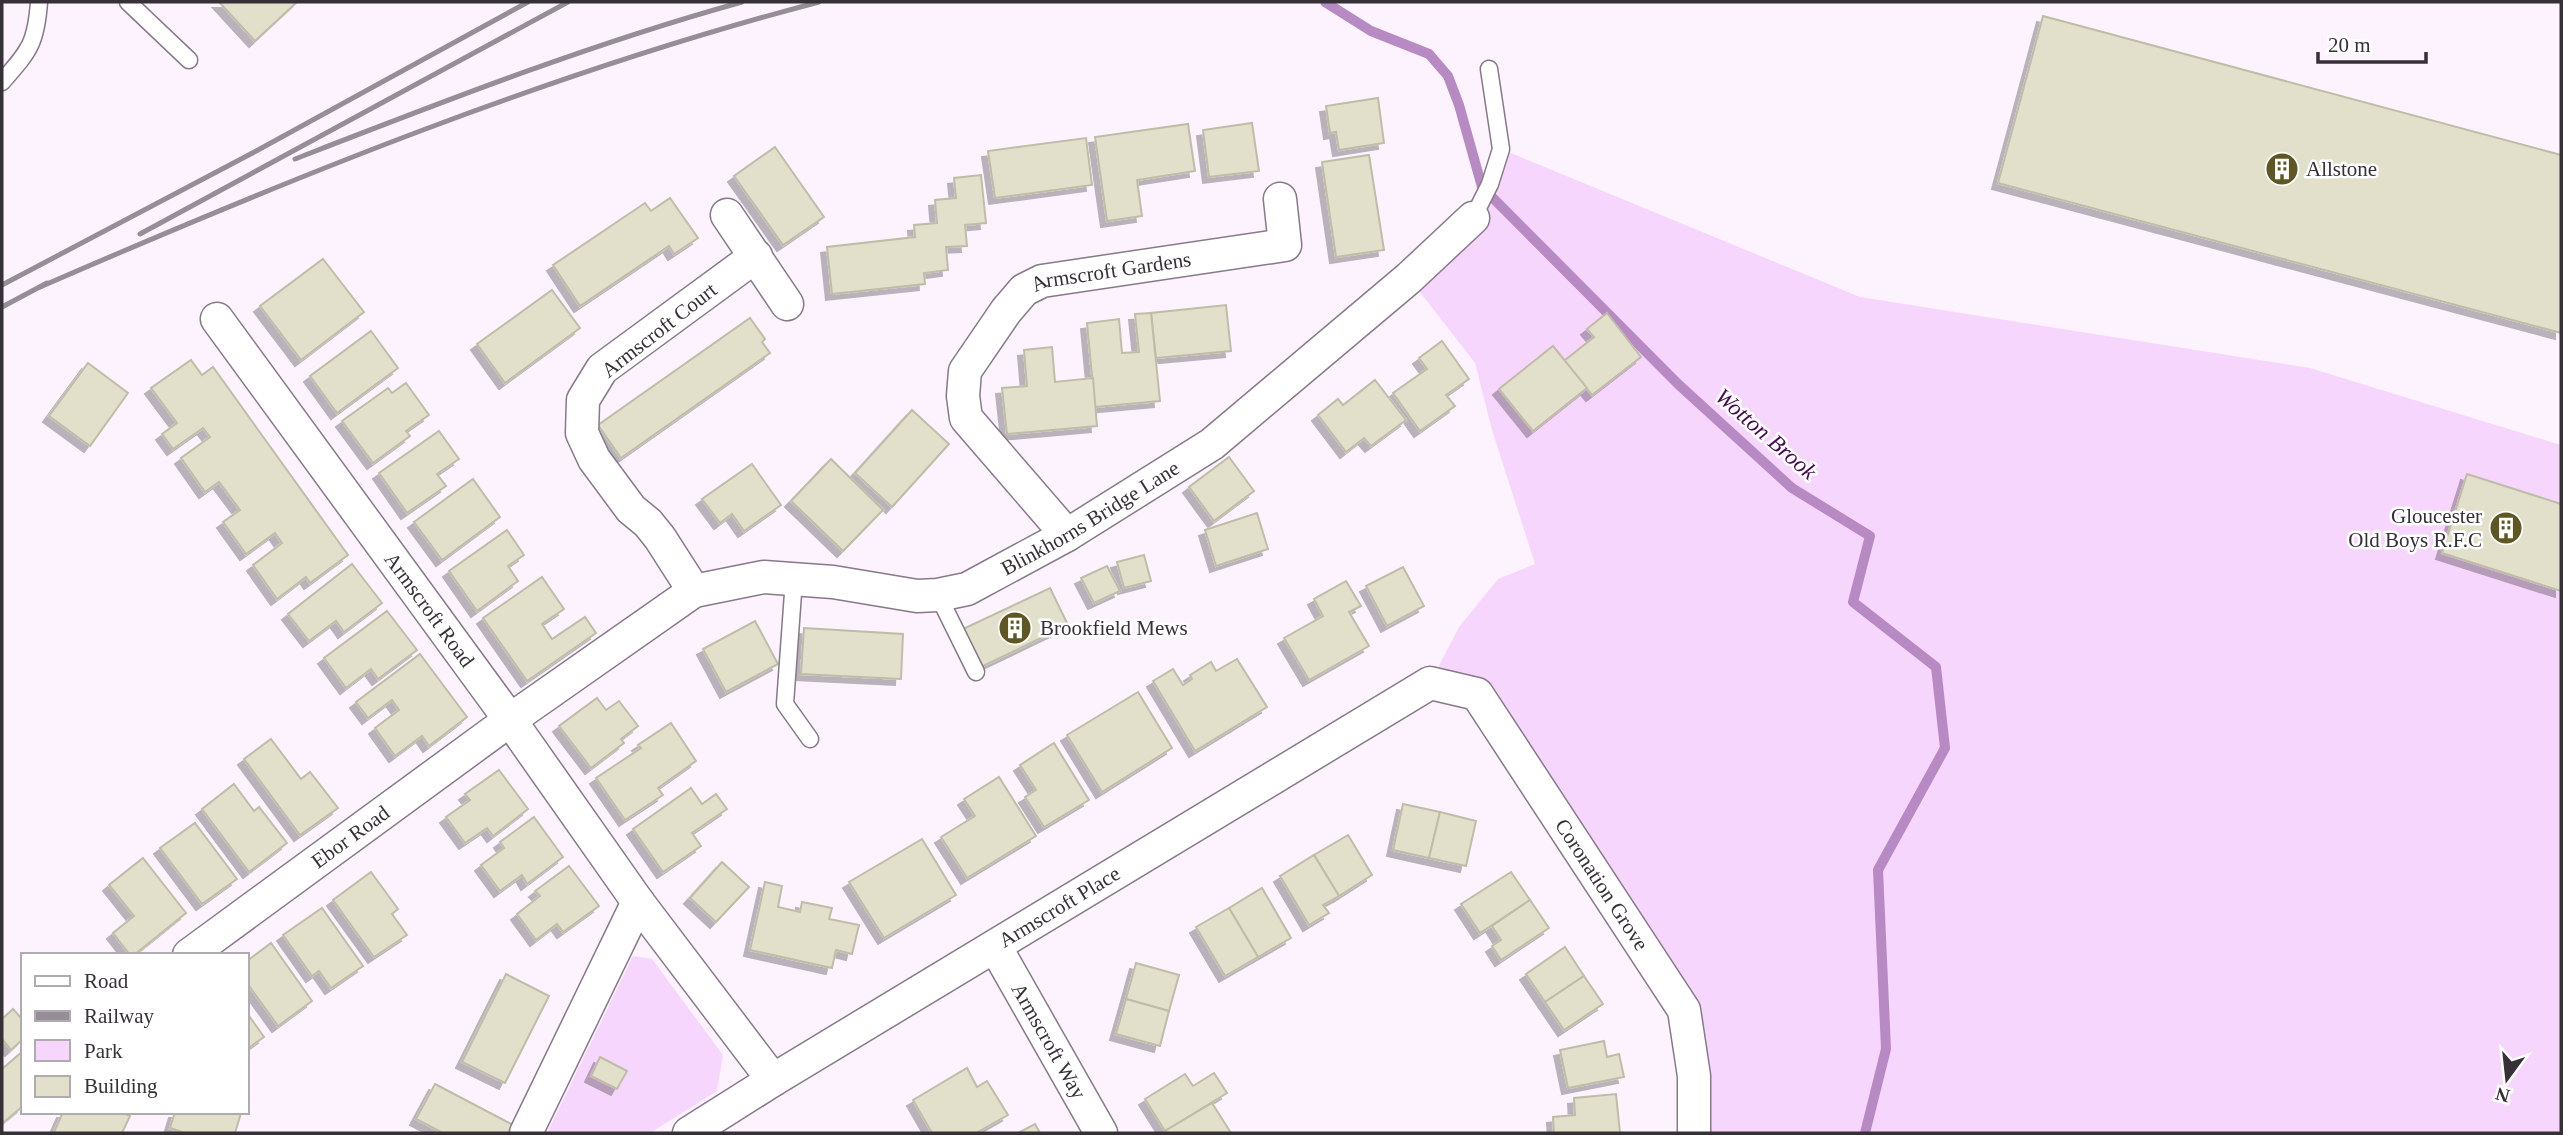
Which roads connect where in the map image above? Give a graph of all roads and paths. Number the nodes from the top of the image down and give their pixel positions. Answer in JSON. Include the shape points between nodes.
{"nodes":[{"id":1,"x":39,"y":2,"type":"edge"},
{"id":2,"x":128,"y":2,"type":"edge"},
{"id":3,"x":189,"y":60,"type":"dead end"},
{"id":4,"x":1489,"y":69,"type":"dead end"},
{"id":5,"x":2,"y":82,"type":"edge"},
{"id":6,"x":1280,"y":199,"type":"dead end"},
{"id":7,"x":727,"y":215,"type":"dead end"},
{"id":8,"x":1474,"y":218,"type":"joint"},
{"id":9,"x":756,"y":256,"type":"junction"},
{"id":10,"x":787,"y":304,"type":"dead end"},
{"id":11,"x":217,"y":319,"type":"dead end"},
{"id":12,"x":1067,"y":535,"type":"junction"},
{"id":13,"x":794,"y":579,"type":"junction"},
{"id":14,"x":694,"y":591,"type":"junction"},
{"id":15,"x":938,"y":596,"type":"junction"},
{"id":16,"x":976,"y":672,"type":"dead end"},
{"id":17,"x":1430,"y":683,"type":"joint"},
{"id":18,"x":510,"y":720,"type":"junction"},
{"id":19,"x":810,"y":739,"type":"dead end"},
{"id":20,"x":638,"y":902,"type":"junction"},
{"id":21,"x":996,"y":948,"type":"junction"},
{"id":22,"x":192,"y":953,"type":"edge"},
{"id":23,"x":773,"y":1080,"type":"junction"},
{"id":24,"x":526,"y":1133,"type":"edge"},
{"id":25,"x":689,"y":1133,"type":"edge"},
{"id":26,"x":1101,"y":1133,"type":"edge"},
{"id":27,"x":1694,"y":1133,"type":"edge"}],
"edges":[{"from":1,"to":5,"type":"lane","via":[[28,53]]},
{"from":2,"to":3,"type":"lane"},
{"from":4,"to":8,"type":"lane","name":"Blinkhorns Bridge Lane","via":[[1501,149]]},
{"from":6,"to":12,"type":"street","name":"Armscroft Gardens","via":[[1285,245],[1042,281],[1024,290],[965,371],[966,418]]},
{"from":7,"to":9,"type":"street"},
{"from":8,"to":12,"type":"street","name":"Blinkhorns Bridge Lane","via":[[1212,444]]},
{"from":9,"to":10,"type":"street"},
{"from":9,"to":14,"type":"street","name":"Armscroft Court","via":[[602,369],[583,400],[582,433],[594,459],[631,509],[660,538]]},
{"from":11,"to":18,"type":"street","name":"Armscroft Road"},
{"from":12,"to":15,"type":"street","name":"Blinkhorns Bridge Lane","via":[[967,589]]},
{"from":13,"to":14,"type":"street","name":"Blinkhorns Bridge Lane","via":[[764,577]]},
{"from":13,"to":15,"type":"street","name":"Blinkhorns Bridge Lane"},
{"from":13,"to":19,"type":"lane","via":[[785,704]]},
{"from":14,"to":18,"type":"street","name":"Blinkhorns Bridge Lane"},
{"from":15,"to":16,"type":"lane"},
{"from":17,"to":21,"type":"street","name":"Armscroft Place"},
{"from":17,"to":27,"type":"street","name":"Coronation Grove","via":[[1477,694],[1684,1010],[1694,1076]]},
{"from":18,"to":20,"type":"street","name":"Armscroft Road"},
{"from":18,"to":22,"type":"street","name":"Ebor Road"},
{"from":20,"to":23,"type":"street","name":"Armscroft Road"},
{"from":20,"to":24,"type":"street"},
{"from":21,"to":23,"type":"street","name":"Armscroft Place"},
{"from":21,"to":26,"type":"street","name":"Armscroft Way"},
{"from":23,"to":25,"type":"street","name":"Armscroft Place"}]}
